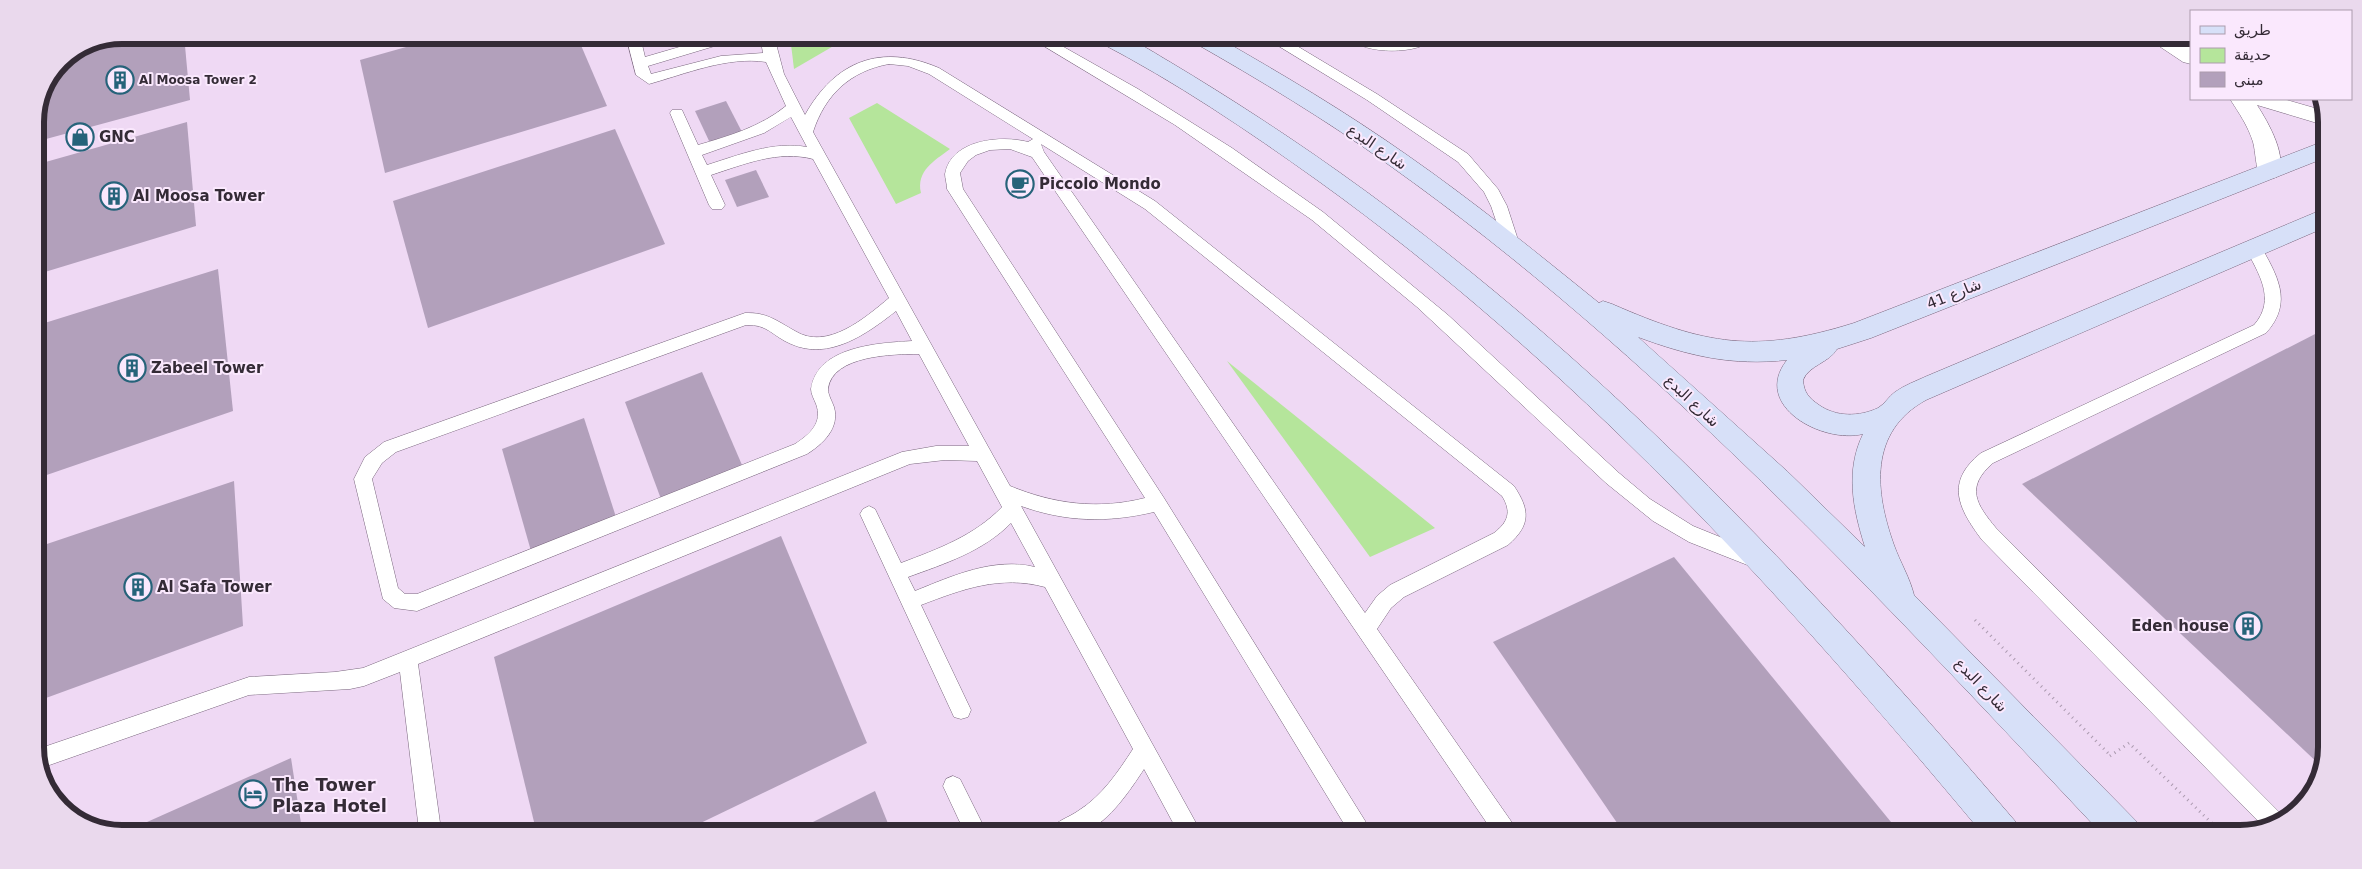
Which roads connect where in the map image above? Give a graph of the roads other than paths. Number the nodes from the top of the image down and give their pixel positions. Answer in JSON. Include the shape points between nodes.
{"nodes":[{"id":1,"x":635,"y":44,"type":"edge"},
{"id":2,"x":706,"y":44,"type":"edge"},
{"id":3,"x":768,"y":44,"type":"edge"},
{"id":4,"x":1049,"y":44,"type":"edge"},
{"id":5,"x":1119,"y":44,"type":"edge"},
{"id":6,"x":1213,"y":44,"type":"edge"},
{"id":7,"x":1283,"y":44,"type":"edge"},
{"id":8,"x":1370,"y":44,"type":"edge"},
{"id":9,"x":1410,"y":44,"type":"edge"},
{"id":10,"x":2171,"y":44,"type":"edge"},
{"id":11,"x":2190,"y":57,"type":"edge"},
{"id":12,"x":770,"y":58,"type":"junction"},
{"id":13,"x":641,"y":63,"type":"junction"},
{"id":14,"x":2242,"y":100,"type":"edge"},
{"id":15,"x":2265,"y":100,"type":"edge"},
{"id":16,"x":794,"y":107,"type":"junction"},
{"id":17,"x":677,"y":113,"type":"dead end"},
{"id":18,"x":2318,"y":116,"type":"edge"},
{"id":19,"x":1028,"y":129,"type":"junction"},
{"id":20,"x":806,"y":132,"type":"junction"},
{"id":21,"x":694,"y":152,"type":"junction"},
{"id":22,"x":2318,"y":152,"type":"edge"},
{"id":23,"x":1037,"y":153,"type":"junction"},
{"id":24,"x":819,"y":155,"type":"junction"},
{"id":25,"x":2269,"y":171,"type":"junction"},
{"id":26,"x":703,"y":172,"type":"junction"},
{"id":27,"x":717,"y":205,"type":"dead end"},
{"id":28,"x":2318,"y":220,"type":"edge"},
{"id":29,"x":1512,"y":246,"type":"junction"},
{"id":30,"x":2253,"y":247,"type":"junction"},
{"id":31,"x":1575,"y":297,"type":"junction"},
{"id":32,"x":898,"y":300,"type":"junction"},
{"id":33,"x":1832,"y":341,"type":"junction"},
{"id":34,"x":924,"y":347,"type":"junction"},
{"id":35,"x":1889,"y":415,"type":"junction"},
{"id":36,"x":983,"y":454,"type":"junction"},
{"id":37,"x":1003,"y":491,"type":"junction"},
{"id":38,"x":1158,"y":503,"type":"junction"},
{"id":39,"x":1012,"y":509,"type":"junction"},
{"id":40,"x":869,"y":514,"type":"dead end"},
{"id":41,"x":1769,"y":565,"type":"junction"},
{"id":42,"x":897,"y":573,"type":"junction"},
{"id":43,"x":1051,"y":580,"type":"junction"},
{"id":44,"x":910,"y":601,"type":"junction"},
{"id":45,"x":1904,"y":607,"type":"junction"},
{"id":46,"x":1365,"y":630,"type":"junction"},
{"id":47,"x":408,"y":660,"type":"junction"},
{"id":48,"x":961,"y":710,"type":"dead end"},
{"id":49,"x":1144,"y":750,"type":"junction"},
{"id":50,"x":44,"y":757,"type":"edge"},
{"id":51,"x":953,"y":786,"type":"dead end"},
{"id":52,"x":2271,"y":819,"type":"edge"},
{"id":53,"x":429,"y":825,"type":"edge"},
{"id":54,"x":972,"y":825,"type":"edge"},
{"id":55,"x":1074,"y":825,"type":"edge"},
{"id":56,"x":1186,"y":825,"type":"edge"},
{"id":57,"x":1357,"y":825,"type":"edge"},
{"id":58,"x":1500,"y":825,"type":"edge"},
{"id":59,"x":1996,"y":825,"type":"edge"},
{"id":60,"x":2116,"y":825,"type":"edge"}],
"edges":[{"from":1,"to":13,"type":"lane"},
{"from":2,"to":13,"type":"lane"},
{"from":3,"to":12,"type":"lane"},
{"from":4,"to":41,"type":"lane","via":[[1197,131],[1302,205],[1403,285],[1508,378],[1619,484],[1658,514],[1702,539]]},
{"from":5,"to":41,"type":"main road","via":[[1226,106],[1338,181],[1472,284],[1615,410]]},
{"from":6,"to":29,"type":"main road","name":"شارع البدع","via":[[1290,89],[1399,160]]},
{"from":7,"to":29,"type":"lane","via":[[1372,97],[1463,158],[1490,189]]},
{"from":8,"to":9,"type":"lane","via":[[1399,48]]},
{"from":10,"to":11,"type":"street"},
{"from":12,"to":13,"type":"lane","via":[[757,56],[721,60],[655,79],[643,76]]},
{"from":12,"to":16,"type":"lane"},
{"from":14,"to":25,"type":"street","via":[[2263,133]]},
{"from":15,"to":18,"type":"street"},
{"from":16,"to":20,"type":"lane"},
{"from":16,"to":21,"type":"lane","via":[[756,132]]},
{"from":17,"to":21,"type":"lane"},
{"from":19,"to":20,"type":"lane","via":[[934,71],[904,61],[888,60],[856,69],[826,91],[813,111]]},
{"from":19,"to":23,"type":"lane"},
{"from":19,"to":46,"type":"lane","via":[[1150,205],[1186,232],[1508,491],[1517,503],[1518,518],[1513,530],[1397,591]]},
{"from":20,"to":24,"type":"lane"},
{"from":21,"to":26,"type":"lane"},
{"from":22,"to":25,"type":"main road","name":"شارع 41"},
{"from":23,"to":38,"type":"lane","via":[[1020,145],[999,143],[978,148],[962,159],[953,173],[955,189]]},
{"from":23,"to":46,"type":"lane"},
{"from":24,"to":26,"type":"lane","via":[[791,149],[775,150]]},
{"from":24,"to":32,"type":"lane"},
{"from":25,"to":33,"type":"main road","name":"شارع 41"},
{"from":26,"to":27,"type":"lane"},
{"from":28,"to":30,"type":"main road"},
{"from":29,"to":31,"type":"main road","name":"شارع البدع"},
{"from":30,"to":35,"type":"main road","via":[[1936,383],[1900,402]]},
{"from":30,"to":52,"type":"lane","via":[[2275,301],[2269,322],[1987,458],[1976,465],[1966,489],[1969,504],[1989,534]]},
{"from":31,"to":33,"type":"main road","name":"شارع 41","via":[[1669,339],[1704,348],[1772,353]]},
{"from":31,"to":45,"type":"main road","name":"شارع البدع","via":[[1677,386],[1779,482]]},
{"from":32,"to":34,"type":"lane"},
{"from":32,"to":34,"type":"lane","via":[[852,332],[813,343],[799,341],[767,320],[745,319],[383,450],[366,469],[363,479],[390,593],[401,602],[418,603],[801,449],[820,434],[826,424],[828,414],[820,388],[828,372],[841,362],[872,350]]},
{"from":33,"to":35,"type":"main road","via":[[1794,369],[1790,378],[1794,399],[1814,417],[1842,426],[1855,426]]},
{"from":34,"to":36,"type":"lane"},
{"from":35,"to":45,"type":"main road","via":[[1870,452],[1865,478],[1866,507],[1875,538]]},
{"from":36,"to":37,"type":"lane"},
{"from":36,"to":47,"type":"lane","via":[[933,452],[908,457]]},
{"from":37,"to":38,"type":"lane","via":[[1030,504],[1061,512],[1127,511]]},
{"from":37,"to":39,"type":"lane"},
{"from":38,"to":57,"type":"lane"},
{"from":39,"to":42,"type":"lane","via":[[1003,520],[959,550]]},
{"from":39,"to":43,"type":"lane"},
{"from":40,"to":42,"type":"lane"},
{"from":41,"to":59,"type":"main road"},
{"from":42,"to":44,"type":"lane"},
{"from":43,"to":44,"type":"lane","via":[[1014,571],[995,572],[975,576]]},
{"from":43,"to":49,"type":"lane"},
{"from":44,"to":48,"type":"lane"},
{"from":45,"to":60,"type":"main road","name":"شارع البدع"},
{"from":46,"to":58,"type":"lane"},
{"from":47,"to":50,"type":"lane","via":[[364,677],[336,683],[249,686]]},
{"from":47,"to":53,"type":"lane"},
{"from":49,"to":55,"type":"lane","via":[[1111,798],[1092,815]]},
{"from":49,"to":56,"type":"lane"},
{"from":51,"to":54,"type":"lane"}]}
